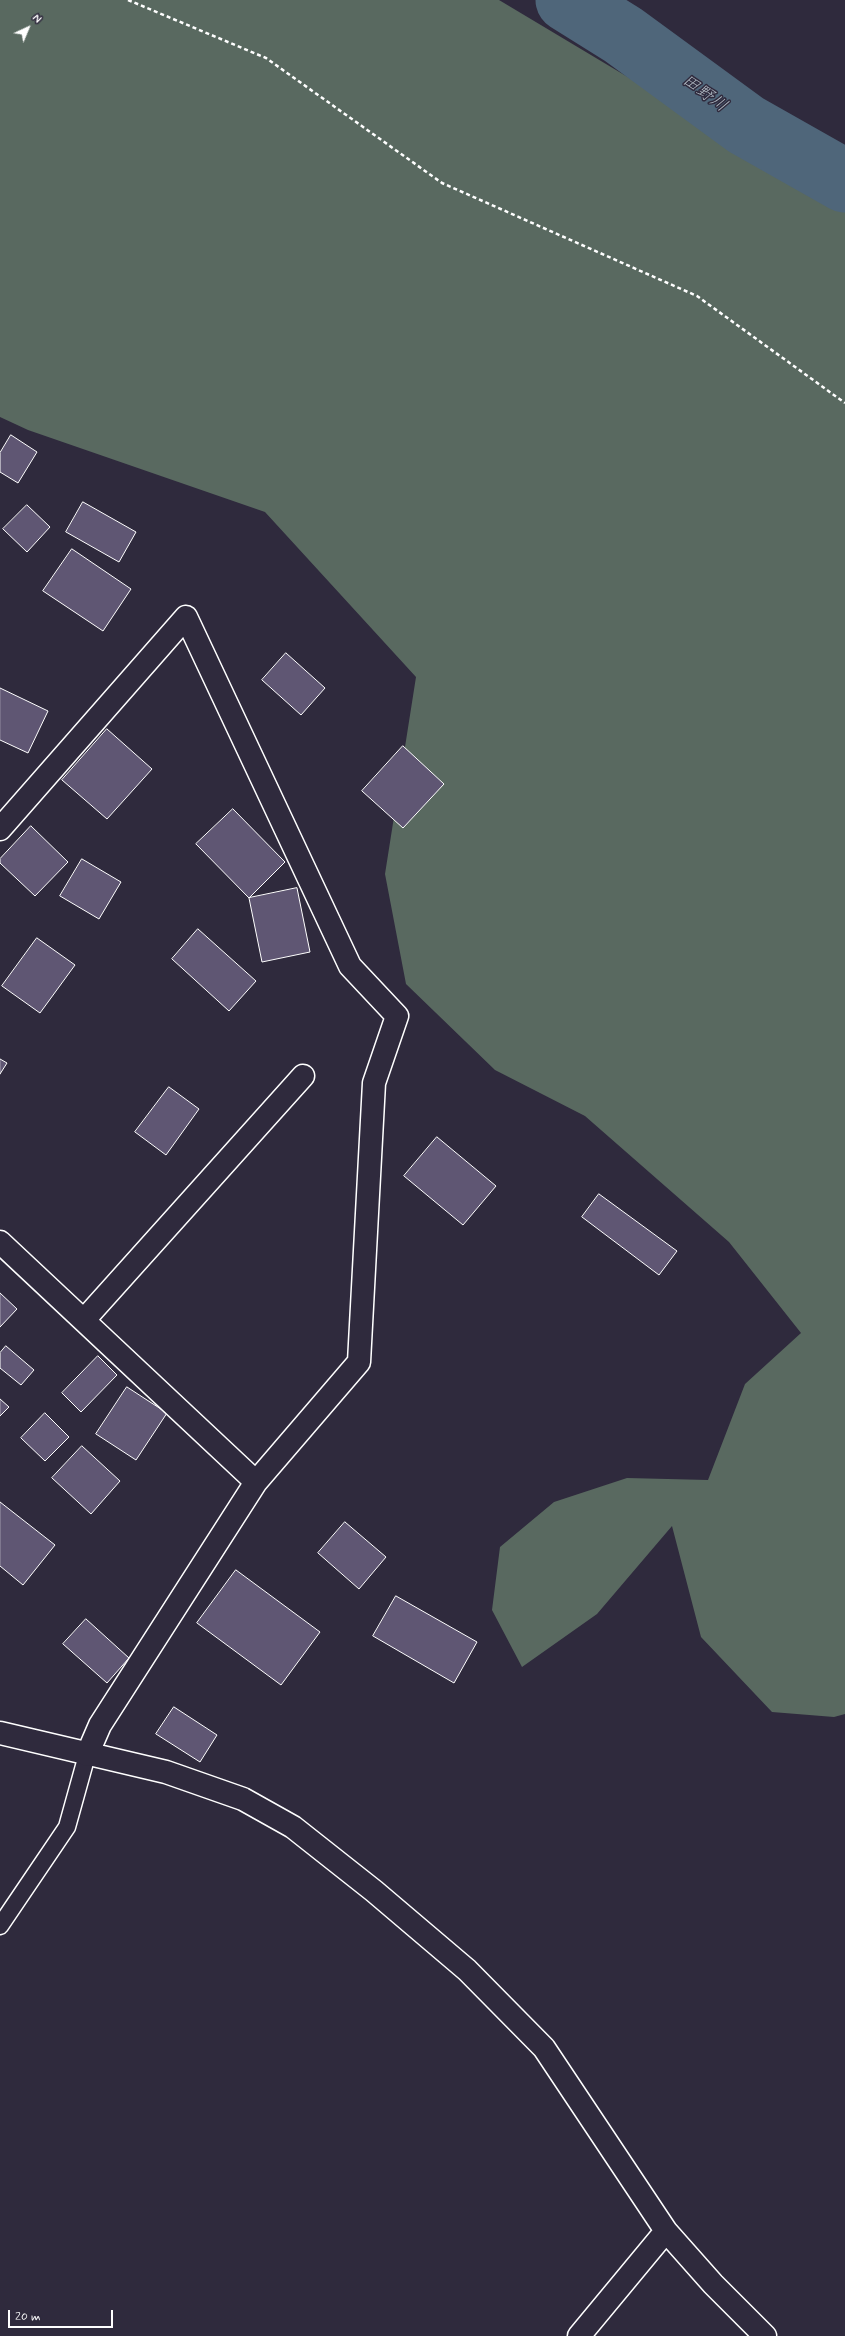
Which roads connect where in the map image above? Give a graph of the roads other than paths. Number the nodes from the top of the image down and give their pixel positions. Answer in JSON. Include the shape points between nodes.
{"nodes":[{"id":1,"x":0,"y":829,"type":"edge"},
{"id":2,"x":303,"y":1076,"type":"dead end"},
{"id":3,"x":0,"y":1242,"type":"edge"},
{"id":4,"x":84,"y":1320,"type":"junction"},
{"id":5,"x":256,"y":1482,"type":"junction"},
{"id":6,"x":0,"y":1733,"type":"edge"},
{"id":7,"x":87,"y":1755,"type":"junction"},
{"id":8,"x":0,"y":1926,"type":"edge"},
{"id":9,"x":666,"y":2231,"type":"junction"},
{"id":10,"x":579,"y":2336,"type":"edge"},
{"id":11,"x":765,"y":2336,"type":"edge"}],
"edges":[{"from":1,"to":5,"type":"street","via":[[186,617],[350,966],[397,1016],[374,1083],[359,1362]]},
{"from":2,"to":4,"type":"street"},
{"from":3,"to":4,"type":"street"},
{"from":4,"to":5,"type":"street"},
{"from":5,"to":7,"type":"street","via":[[100,1725]]},
{"from":6,"to":7,"type":"street"},
{"from":7,"to":8,"type":"lane","via":[[67,1827]]},
{"from":7,"to":9,"type":"street","via":[[166,1772],[243,1799],[293,1827],[374,1891],[467,1970],[544,2048]]},
{"from":9,"to":10,"type":"street"},
{"from":9,"to":11,"type":"street","via":[[713,2284]]}]}
